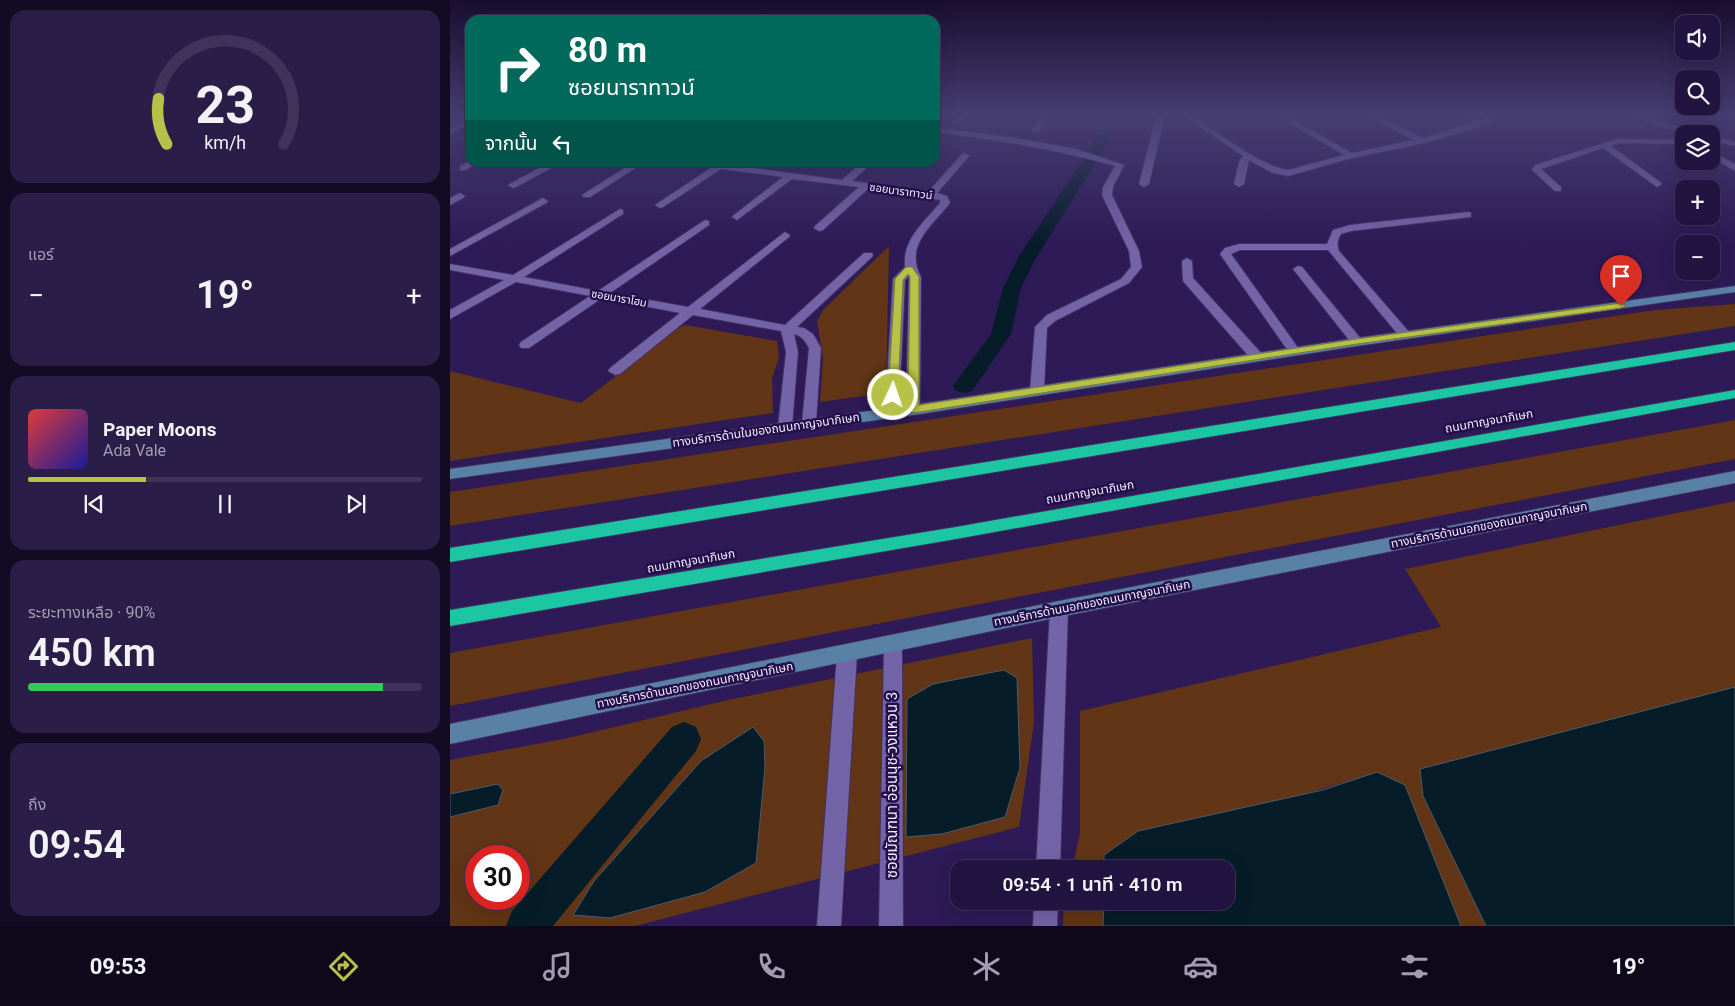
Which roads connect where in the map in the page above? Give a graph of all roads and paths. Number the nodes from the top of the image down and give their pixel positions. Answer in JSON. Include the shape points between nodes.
{"nodes":[{"id":1,"x":964,"y":157,"type":"edge"},
{"id":2,"x":1095,"y":157,"type":"edge"},
{"id":3,"x":1151,"y":157,"type":"edge"},
{"id":4,"x":1247,"y":157,"type":"edge"},
{"id":5,"x":1250,"y":157,"type":"edge"},
{"id":6,"x":1347,"y":157,"type":"edge"},
{"id":7,"x":1565,"y":157,"type":"edge"},
{"id":8,"x":1623,"y":157,"type":"edge"},
{"id":9,"x":1720,"y":159,"type":"edge"},
{"id":10,"x":465,"y":166,"type":"edge"},
{"id":11,"x":548,"y":167,"type":"edge"},
{"id":12,"x":633,"y":167,"type":"edge"},
{"id":13,"x":719,"y":167,"type":"joint"},
{"id":14,"x":776,"y":167,"type":"edge"},
{"id":15,"x":863,"y":167,"type":"edge"},
{"id":16,"x":462,"y":168,"type":"dead end"},
{"id":17,"x":1735,"y":168,"type":"edge"},
{"id":18,"x":768,"y":173,"type":"junction"},
{"id":19,"x":790,"y":176,"type":"junction"},
{"id":20,"x":844,"y":183,"type":"junction"},
{"id":21,"x":1144,"y":184,"type":"dead end"},
{"id":22,"x":1239,"y":184,"type":"dead end"},
{"id":23,"x":1657,"y":184,"type":"dead end"},
{"id":24,"x":513,"y":185,"type":"dead end"},
{"id":25,"x":866,"y":186,"type":"junction"},
{"id":26,"x":1558,"y":189,"type":"dead end"},
{"id":27,"x":931,"y":194,"type":"junction"},
{"id":28,"x":587,"y":195,"type":"dead end"},
{"id":29,"x":460,"y":196,"type":"dead end"},
{"id":30,"x":543,"y":201,"type":"dead end"},
{"id":31,"x":450,"y":202,"type":"edge"},
{"id":32,"x":660,"y":205,"type":"dead end"},
{"id":33,"x":620,"y":212,"type":"dead end"},
{"id":34,"x":1468,"y":215,"type":"dead end"},
{"id":35,"x":737,"y":218,"type":"dead end"},
{"id":36,"x":705,"y":224,"type":"dead end"},
{"id":37,"x":819,"y":228,"type":"dead end"},
{"id":38,"x":785,"y":235,"type":"dead end"},
{"id":39,"x":1332,"y":247,"type":"junction"},
{"id":40,"x":450,"y":253,"type":"edge"},
{"id":41,"x":868,"y":255,"type":"dead end"},
{"id":42,"x":1187,"y":261,"type":"dead end"},
{"id":43,"x":450,"y":267,"type":"edge"},
{"id":44,"x":909,"y":269,"type":"junction"},
{"id":45,"x":1298,"y":269,"type":"dead end"},
{"id":46,"x":514,"y":279,"type":"junction"},
{"id":47,"x":1735,"y":289,"type":"edge"},
{"id":48,"x":599,"y":295,"type":"junction"},
{"id":49,"x":1735,"y":296,"type":"edge"},
{"id":50,"x":1660,"y":300,"type":"junction"},
{"id":51,"x":690,"y":312,"type":"junction"},
{"id":52,"x":450,"y":315,"type":"edge"},
{"id":53,"x":787,"y":329,"type":"junction"},
{"id":54,"x":1405,"y":335,"type":"junction"},
{"id":55,"x":1357,"y":342,"type":"junction"},
{"id":56,"x":525,"y":345,"type":"dead end"},
{"id":57,"x":1735,"y":346,"type":"edge"},
{"id":58,"x":1295,"y":352,"type":"junction"},
{"id":59,"x":1257,"y":357,"type":"junction"},
{"id":60,"x":615,"y":371,"type":"dead end"},
{"id":61,"x":1037,"y":390,"type":"junction"},
{"id":62,"x":1735,"y":394,"type":"edge"},
{"id":63,"x":913,"y":410,"type":"junction"},
{"id":64,"x":892,"y":412,"type":"junction"},
{"id":65,"x":809,"y":423,"type":"junction"},
{"id":66,"x":785,"y":426,"type":"junction"},
{"id":67,"x":450,"y":474,"type":"edge"},
{"id":68,"x":1735,"y":477,"type":"edge"},
{"id":69,"x":450,"y":555,"type":"edge"},
{"id":70,"x":1059,"y":609,"type":"junction"},
{"id":71,"x":450,"y":618,"type":"edge"},
{"id":72,"x":893,"y":644,"type":"junction"},
{"id":73,"x":847,"y":654,"type":"junction"},
{"id":74,"x":450,"y":734,"type":"edge"},
{"id":75,"x":1048,"y":860,"type":"edge"},
{"id":76,"x":1046,"y":910,"type":"edge"},
{"id":77,"x":829,"y":926,"type":"edge"},
{"id":78,"x":891,"y":926,"type":"edge"},
{"id":79,"x":1045,"y":926,"type":"edge"}],
"edges":[{"from":1,"to":27,"type":"street"},
{"from":2,"to":61,"type":"street","via":[[1120,165],[1107,195],[1134,251],[1136,268],[1125,281],[1051,318],[1041,327]]},
{"from":3,"to":21,"type":"street"},
{"from":4,"to":22,"type":"street"},
{"from":5,"to":6,"type":"street","via":[[1276,171],[1288,173]]},
{"from":7,"to":26,"type":"street","via":[[1538,166],[1536,170]]},
{"from":8,"to":23,"type":"street"},
{"from":9,"to":17,"type":"street"},
{"from":10,"to":16,"type":"street"},
{"from":11,"to":24,"type":"street"},
{"from":12,"to":28,"type":"street"},
{"from":13,"to":18,"type":"street","name":"ซอยนาราทาวน์"},
{"from":13,"to":32,"type":"street"},
{"from":14,"to":18,"type":"street"},
{"from":15,"to":20,"type":"street"},
{"from":18,"to":19,"type":"street","name":"ซอยนาราทาวน์"},
{"from":19,"to":20,"type":"street","name":"ซอยนาราทาวน์"},
{"from":19,"to":35,"type":"street"},
{"from":20,"to":25,"type":"street","name":"ซอยนาราทาวน์"},
{"from":25,"to":27,"type":"street","name":"ซอยนาราทาวน์"},
{"from":25,"to":37,"type":"street"},
{"from":27,"to":44,"type":"street","name":"ซอยนาราทาวน์","via":[[944,198],[945,203],[912,243]]},
{"from":29,"to":31,"type":"street"},
{"from":30,"to":40,"type":"street"},
{"from":33,"to":46,"type":"street"},
{"from":34,"to":39,"type":"street","via":[[1350,228],[1336,232]]},
{"from":36,"to":48,"type":"street"},
{"from":38,"to":51,"type":"street"},
{"from":39,"to":54,"type":"street"},
{"from":39,"to":58,"type":"street","via":[[1239,247],[1224,254]]},
{"from":41,"to":53,"type":"street"},
{"from":42,"to":59,"type":"street","via":[[1187,279]]},
{"from":43,"to":46,"type":"street","name":"ซอยนาราโฮม"},
{"from":44,"to":63,"type":"street","name":"ซอยนาราทาวน์","via":[[915,277]]},
{"from":44,"to":64,"type":"street","name":"ซอยนาราทาวน์","via":[[899,279]]},
{"from":45,"to":55,"type":"street"},
{"from":46,"to":48,"type":"street","name":"ซอยนาราโฮม"},
{"from":46,"to":52,"type":"street"},
{"from":47,"to":50,"type":"main road","name":"ทางบริการด้านในของถนนกาญจนาภิเษก"},
{"from":48,"to":51,"type":"street","name":"ซอยนาราโฮม"},
{"from":48,"to":56,"type":"street"},
{"from":49,"to":50,"type":"main road"},
{"from":50,"to":54,"type":"main road","name":"ทางบริการด้านในของถนนกาญจนาภิเษก"},
{"from":51,"to":53,"type":"street","name":"ซอยนาราโฮม"},
{"from":51,"to":60,"type":"street"},
{"from":53,"to":65,"type":"street","name":"ซอยนาราโฮม","via":[[800,331],[809,337],[815,348]]},
{"from":53,"to":66,"type":"street","via":[[792,352]]},
{"from":54,"to":55,"type":"main road","name":"ทางบริการด้านในของถนนกาญจนาภิเษก"},
{"from":55,"to":58,"type":"main road","name":"ทางบริการด้านในของถนนกาญจนาภิเษก"},
{"from":57,"to":69,"type":"highway"},
{"from":58,"to":59,"type":"main road","name":"ทางบริการด้านในของถนนกาญจนาภิเษก"},
{"from":59,"to":61,"type":"main road","name":"ทางบริการด้านในของถนนกาญจนาภิเษก"},
{"from":61,"to":63,"type":"main road","name":"ทางบริการด้านในของถนนกาญจนาภิเษก"},
{"from":62,"to":71,"type":"highway","name":"ถนนกาญจนาภิเษก","via":[[966,531]]},
{"from":63,"to":64,"type":"main road","name":"ทางบริการด้านในของถนนกาญจนาภิเษก"},
{"from":64,"to":65,"type":"main road","name":"ทางบริการด้านในของถนนกาญจนาภิเษก"},
{"from":65,"to":66,"type":"main road","name":"ทางบริการด้านในของถนนกาญจนาภิเษก"},
{"from":66,"to":67,"type":"main road","name":"ทางบริการด้านในของถนนกาญจนาภิเษก"},
{"from":68,"to":70,"type":"main road","name":"ทางบริการด้านนอกของถนนกาญจนาภิเษก"},
{"from":70,"to":72,"type":"main road","name":"ทางบริการด้านนอกของถนนกาญจนาภิเษก"},
{"from":70,"to":75,"type":"street"},
{"from":72,"to":73,"type":"main road","name":"ทางบริการด้านนอกของถนนกาญจนาภิเษก"},
{"from":72,"to":78,"type":"street","name":"ซอยมัณฑนา อ่อนนุช-วงแหวน 3"},
{"from":73,"to":74,"type":"main road","name":"ทางบริการด้านนอกของถนนกาญจนาภิเษก"},
{"from":73,"to":77,"type":"street"},
{"from":76,"to":79,"type":"street"}]}
